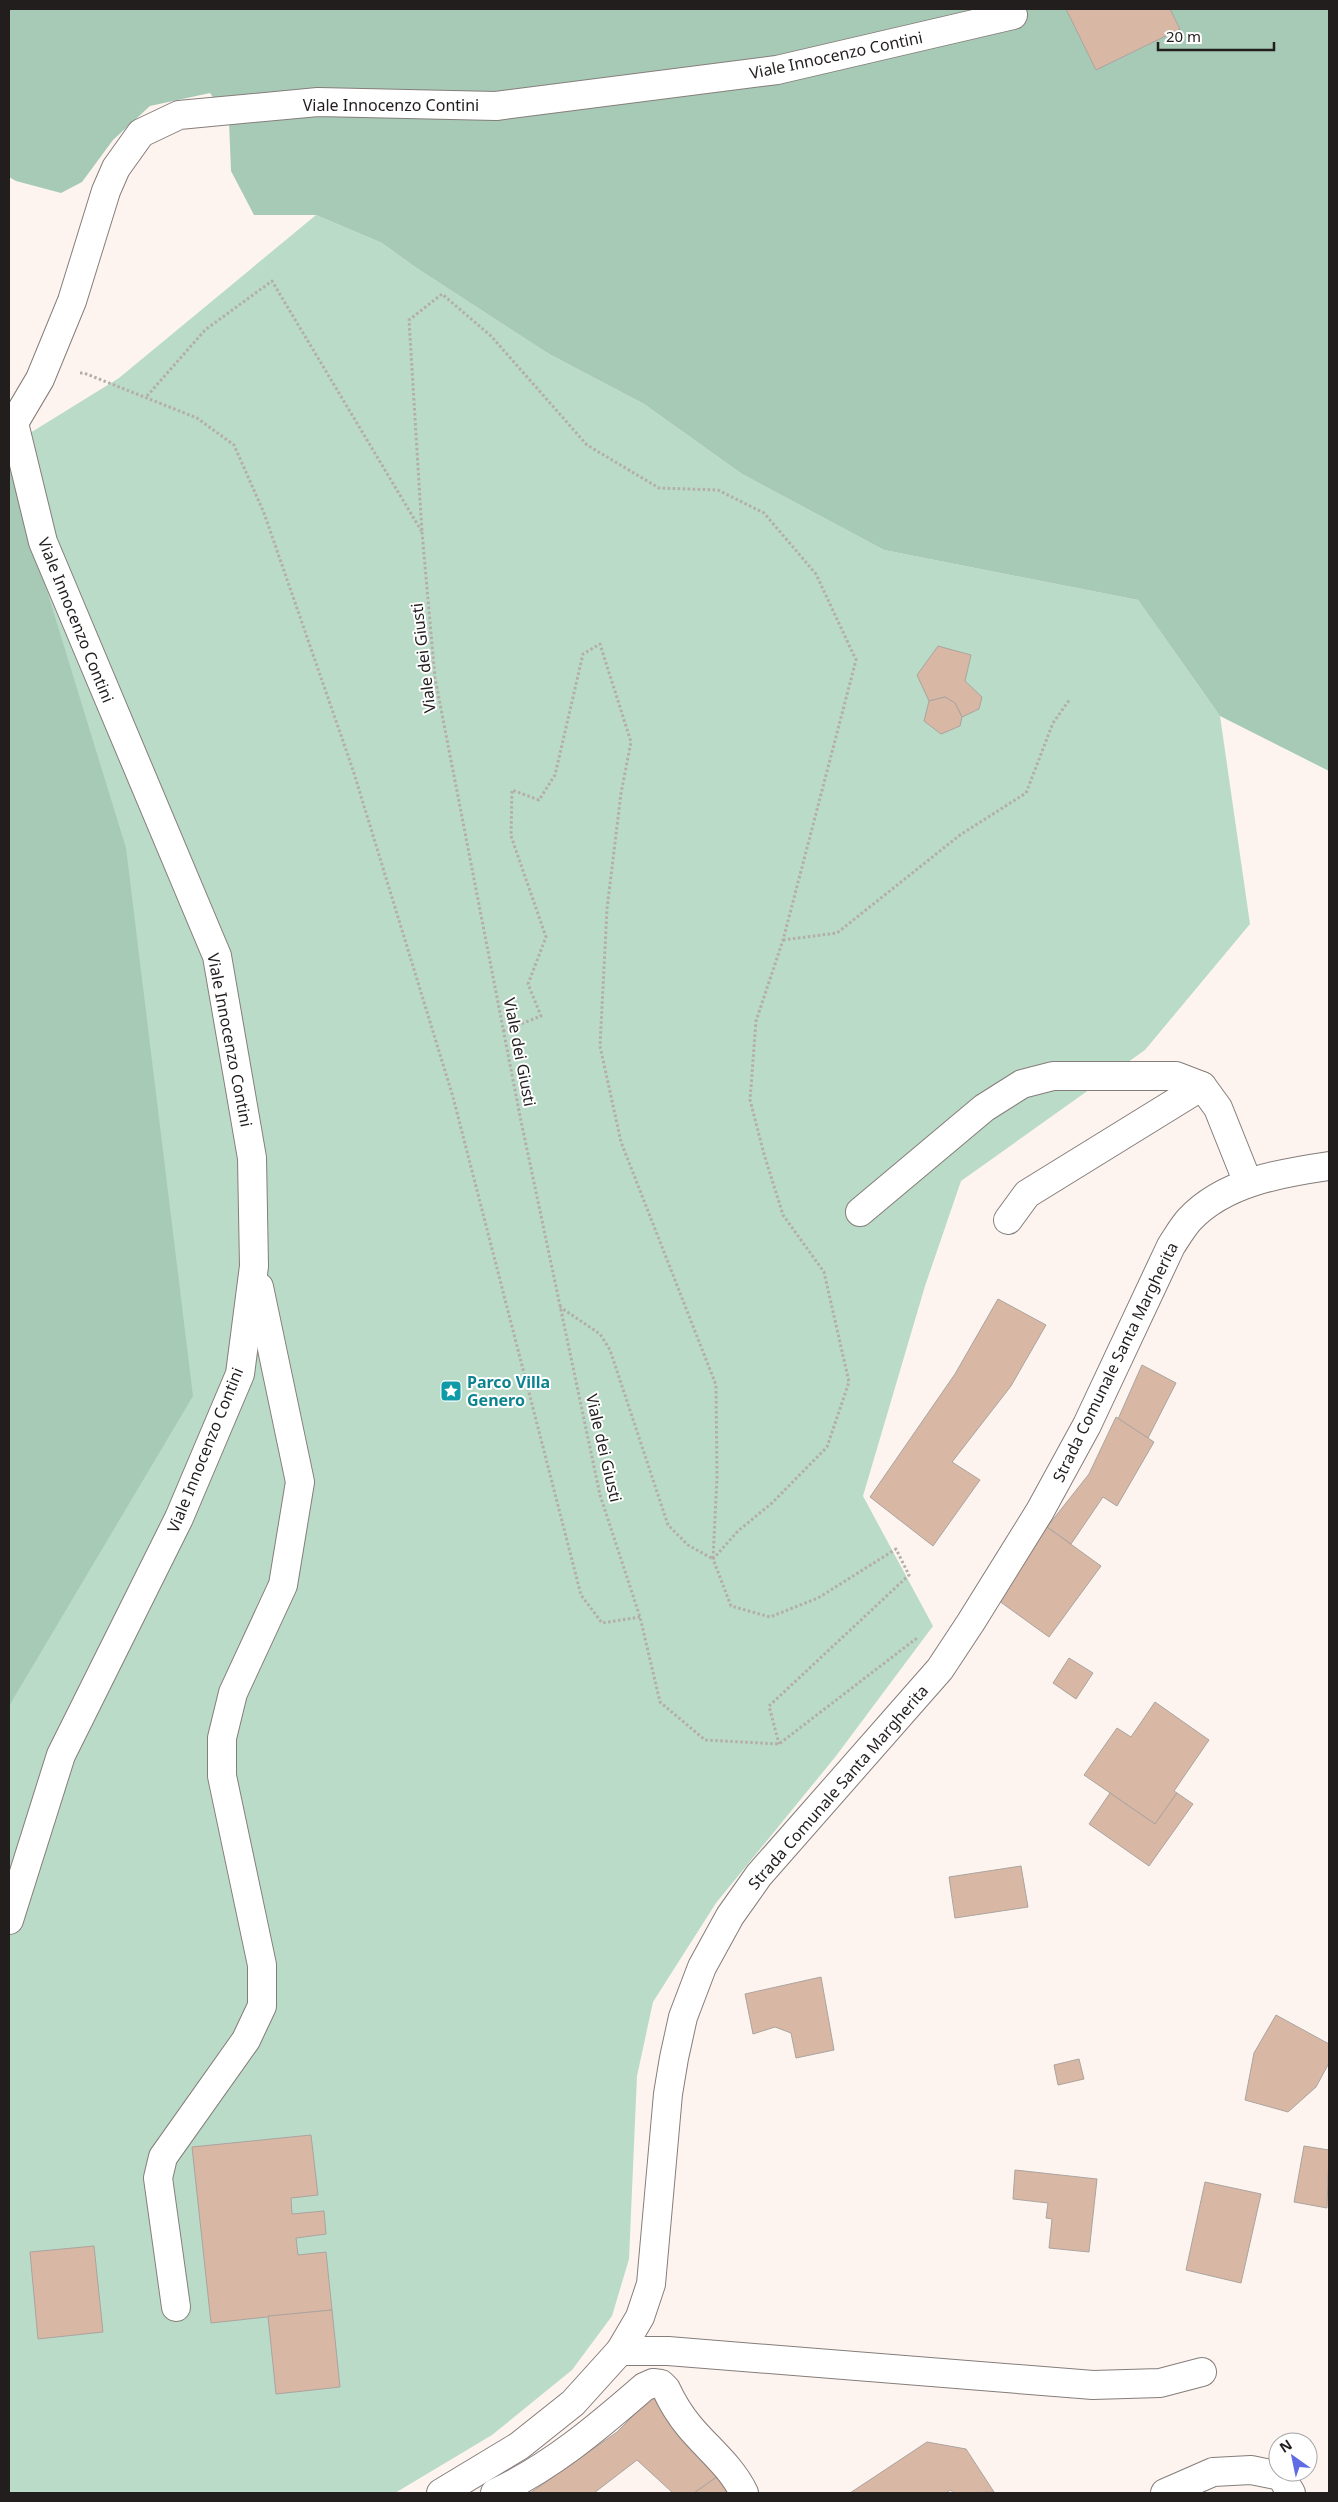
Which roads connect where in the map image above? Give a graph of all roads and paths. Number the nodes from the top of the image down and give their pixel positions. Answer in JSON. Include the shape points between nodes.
{"nodes":[{"id":1,"x":1013,"y":15,"type":"dead end"},
{"id":2,"x":40,"y":379,"type":"junction"},
{"id":3,"x":148,"y":396,"type":"junction"},
{"id":4,"x":422,"y":532,"type":"junction"},
{"id":5,"x":1070,"y":699,"type":"dead end"},
{"id":6,"x":783,"y":940,"type":"junction"},
{"id":7,"x":503,"y":1031,"type":"junction"},
{"id":8,"x":1202,"y":1086,"type":"junction"},
{"id":9,"x":1329,"y":1166,"type":"edge"},
{"id":10,"x":1248,"y":1183,"type":"junction"},
{"id":11,"x":860,"y":1212,"type":"dead end"},
{"id":12,"x":1008,"y":1220,"type":"dead end"},
{"id":13,"x":254,"y":1266,"type":"junction"},
{"id":14,"x":560,"y":1307,"type":"junction"},
{"id":15,"x":713,"y":1559,"type":"junction"},
{"id":16,"x":640,"y":1617,"type":"junction"},
{"id":17,"x":971,"y":1622,"type":"junction"},
{"id":18,"x":779,"y":1744,"type":"junction"},
{"id":19,"x":9,"y":1920,"type":"edge"},
{"id":20,"x":176,"y":2307,"type":"dead end"},
{"id":21,"x":620,"y":2351,"type":"junction"},
{"id":22,"x":1202,"y":2372,"type":"dead end"},
{"id":23,"x":441,"y":2493,"type":"edge"},
{"id":24,"x":495,"y":2493,"type":"edge"},
{"id":25,"x":744,"y":2493,"type":"edge"},
{"id":26,"x":1165,"y":2493,"type":"edge"},
{"id":27,"x":1291,"y":2493,"type":"edge"}],
"edges":[{"from":1,"to":2,"type":"street","name":"Viale Innocenzo Contini","via":[[778,70],[496,106],[318,102],[179,115],[141,133],[116,168],[72,301]]},
{"from":2,"to":3,"type":"path","via":[[84,373]]},
{"from":2,"to":13,"type":"street","name":"Viale Innocenzo Contini","via":[[14,423],[43,542],[217,956],[252,1158]]},
{"from":3,"to":4,"type":"path","via":[[205,330],[272,282]]},
{"from":3,"to":16,"type":"path","via":[[197,418],[234,445],[264,513],[353,770],[453,1097],[581,1596],[602,1623]]},
{"from":4,"to":6,"type":"path","name":"Viale dei Giusti","via":[[409,320],[442,294],[491,336],[587,445],[659,488],[718,490],[764,513],[816,574],[856,660]]},
{"from":4,"to":7,"type":"path","name":"Viale dei Giusti","via":[[435,678]]},
{"from":5,"to":6,"type":"path","via":[[1053,723],[1026,793],[960,835],[837,933]]},
{"from":6,"to":15,"type":"path","via":[[756,1021],[750,1100],[783,1215],[824,1272],[849,1382],[827,1446]]},
{"from":7,"to":14,"type":"path","name":"Viale dei Giusti"},
{"from":7,"to":15,"type":"path","via":[[541,1016],[528,984],[546,937],[511,836],[512,790],[539,800],[555,775],[583,654],[600,644],[631,742],[621,793],[607,909],[600,1046],[621,1142],[716,1385],[717,1477]]},
{"from":8,"to":10,"type":"street","via":[[1218,1108]]},
{"from":8,"to":11,"type":"street","via":[[1176,1076],[1054,1076],[1022,1084],[984,1108]]},
{"from":8,"to":12,"type":"street","via":[[1027,1194]]},
{"from":9,"to":10,"type":"street","name":"Strada Comunale Santa Margherita","via":[[1288,1172]]},
{"from":10,"to":17,"type":"street","name":"Strada Comunale Santa Margherita","via":[[1220,1197],[1189,1220],[1171,1246],[1087,1425],[1040,1511]]},
{"from":13,"to":19,"type":"street","name":"Viale Innocenzo Contini","via":[[240,1374],[179,1518],[61,1755]]},
{"from":13,"to":20,"type":"street","via":[[300,1482],[283,1585],[233,1693],[222,1738],[222,1776],[262,1966],[262,2006],[246,2040],[163,2157],[158,2178]]},
{"from":14,"to":15,"type":"path","via":[[600,1334],[610,1350],[668,1525],[688,1545]]},
{"from":14,"to":16,"type":"path","name":"Viale dei Giusti","via":[[600,1495]]},
{"from":15,"to":18,"type":"path","via":[[731,1606],[770,1617],[818,1598],[896,1549],[909,1575],[769,1706]]},
{"from":16,"to":18,"type":"path","name":"Viale dei Giusti","via":[[660,1702],[706,1740]]},
{"from":17,"to":18,"type":"path","via":[[933,1626]]},
{"from":17,"to":21,"type":"street","name":"Strada Comunale Santa Margherita","via":[[940,1669],[759,1875],[730,1916],[702,1967],[683,2017],[668,2094],[651,2284],[640,2317]]},
{"from":21,"to":22,"type":"street","via":[[668,2351],[1093,2385],[1160,2383]]},
{"from":21,"to":23,"type":"street","name":"Strada Comunale Santa Margherita","via":[[566,2409],[519,2446]]},
{"from":24,"to":25,"type":"street","via":[[578,2443],[652,2383],[661,2384],[666,2389],[689,2426],[720,2457]]},
{"from":26,"to":27,"type":"street","via":[[1214,2472],[1251,2470],[1281,2476]]}]}
